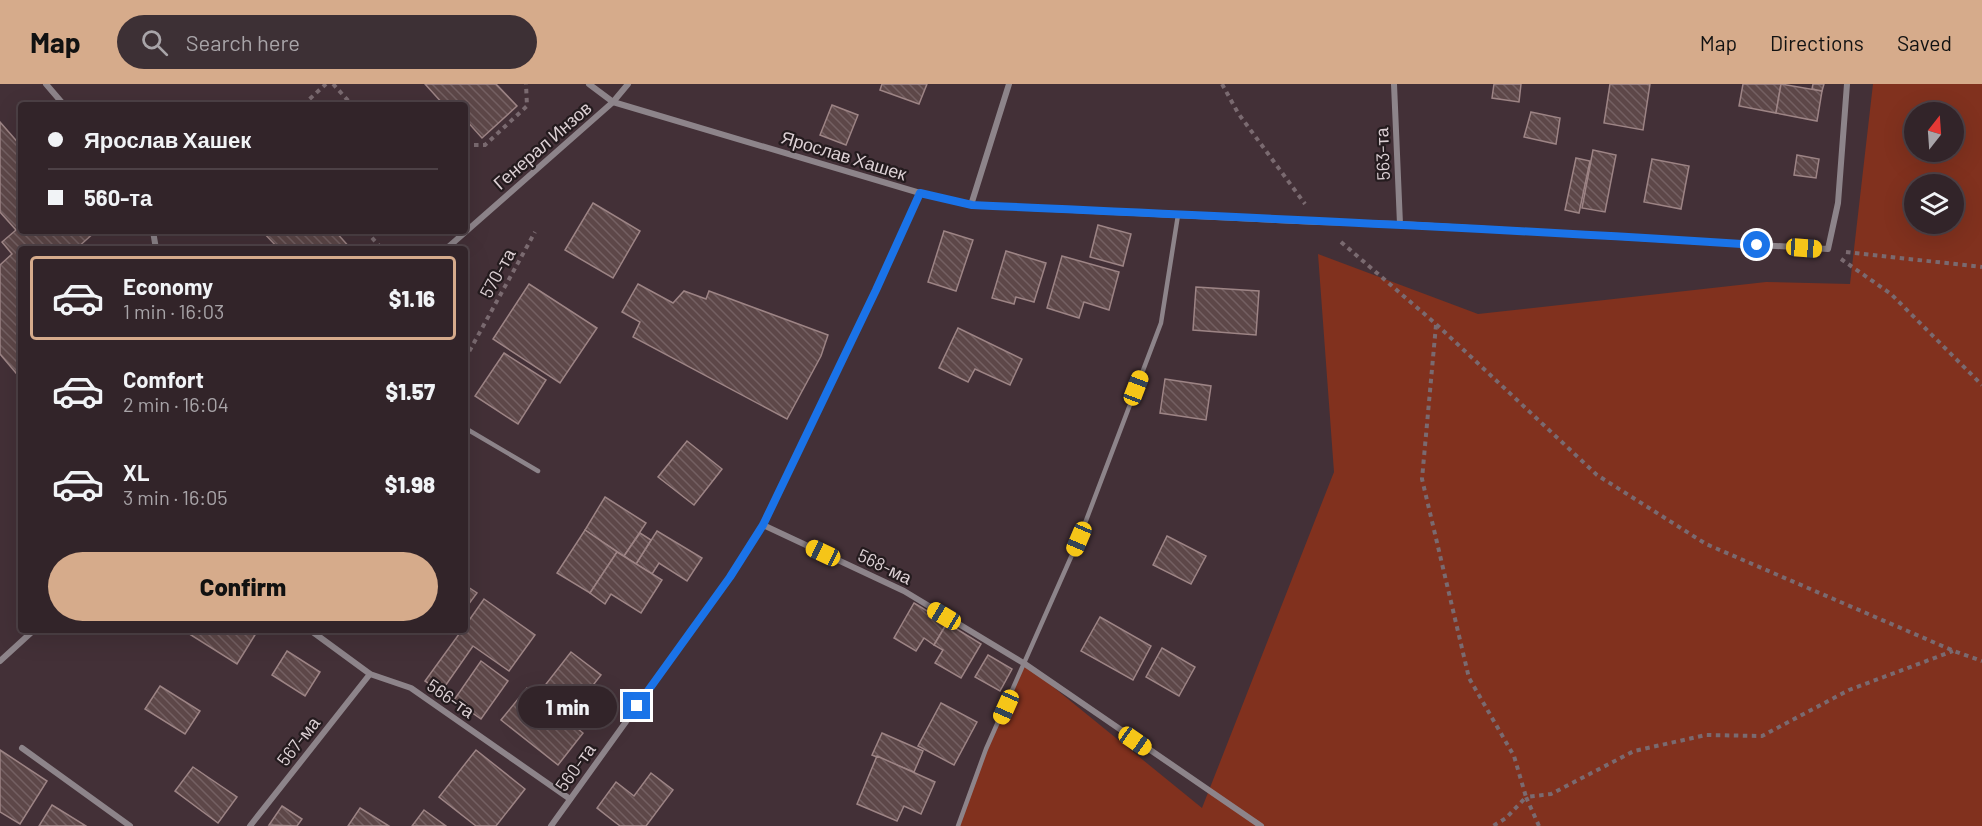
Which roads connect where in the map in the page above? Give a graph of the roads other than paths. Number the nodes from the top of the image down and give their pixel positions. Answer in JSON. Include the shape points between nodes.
{"nodes":[{"id":1,"x":46,"y":84,"type":"edge"},
{"id":2,"x":589,"y":84,"type":"edge"},
{"id":3,"x":628,"y":84,"type":"edge"},
{"id":4,"x":1010,"y":84,"type":"edge"},
{"id":5,"x":1394,"y":84,"type":"edge"},
{"id":6,"x":1847,"y":84,"type":"edge"},
{"id":7,"x":61,"y":102,"type":"edge"},
{"id":8,"x":614,"y":102,"type":"junction"},
{"id":9,"x":920,"y":193,"type":"junction"},
{"id":10,"x":972,"y":205,"type":"junction"},
{"id":11,"x":1178,"y":215,"type":"junction"},
{"id":12,"x":1400,"y":224,"type":"junction"},
{"id":13,"x":468,"y":230,"type":"edge"},
{"id":14,"x":463,"y":234,"type":"edge"},
{"id":15,"x":449,"y":246,"type":"edge"},
{"id":16,"x":468,"y":430,"type":"edge"},
{"id":17,"x":538,"y":471,"type":"dead end"},
{"id":18,"x":763,"y":525,"type":"junction"},
{"id":19,"x":31,"y":633,"type":"edge"},
{"id":20,"x":314,"y":633,"type":"edge"},
{"id":21,"x":0,"y":661,"type":"edge"},
{"id":22,"x":1025,"y":664,"type":"junction"},
{"id":23,"x":370,"y":674,"type":"junction"},
{"id":24,"x":22,"y":748,"type":"dead end"},
{"id":25,"x":570,"y":799,"type":"junction"},
{"id":26,"x":130,"y":826,"type":"edge"},
{"id":27,"x":250,"y":826,"type":"edge"},
{"id":28,"x":551,"y":826,"type":"edge"},
{"id":29,"x":958,"y":826,"type":"edge"},
{"id":30,"x":1261,"y":826,"type":"edge"}],
"edges":[{"from":1,"to":7,"type":"street"},
{"from":2,"to":8,"type":"street","name":"Ярослав Хашек"},
{"from":3,"to":8,"type":"street","name":"Генерал Инзов"},
{"from":4,"to":10,"type":"street"},
{"from":5,"to":12,"type":"street","name":"563-та"},
{"from":6,"to":12,"type":"street","name":"Ярослав Хашек","via":[[1838,203],[1828,249]]},
{"from":8,"to":9,"type":"street","name":"Ярослав Хашек"},
{"from":8,"to":13,"type":"street","name":"Генерал Инзов"},
{"from":9,"to":10,"type":"street","name":"Ярослав Хашек"},
{"from":9,"to":18,"type":"street","name":"560-та"},
{"from":10,"to":11,"type":"street","name":"Ярослав Хашек"},
{"from":11,"to":12,"type":"street","name":"Ярослав Хашек"},
{"from":11,"to":22,"type":"lane","via":[[1161,323],[1079,539]]},
{"from":14,"to":15,"type":"street","name":"Генерал Инзов"},
{"from":16,"to":17,"type":"lane"},
{"from":18,"to":22,"type":"street","name":"568-ма","via":[[904,591]]},
{"from":18,"to":25,"type":"street","name":"560-та"},
{"from":19,"to":21,"type":"street"},
{"from":20,"to":23,"type":"street","name":"566-та"},
{"from":22,"to":29,"type":"lane","via":[[986,749]]},
{"from":22,"to":30,"type":"street","name":"568-ма"},
{"from":23,"to":25,"type":"street","name":"566-та","via":[[411,688]]},
{"from":23,"to":27,"type":"street","name":"567-ма"},
{"from":24,"to":26,"type":"street"},
{"from":25,"to":28,"type":"street","name":"560-та"}]}
